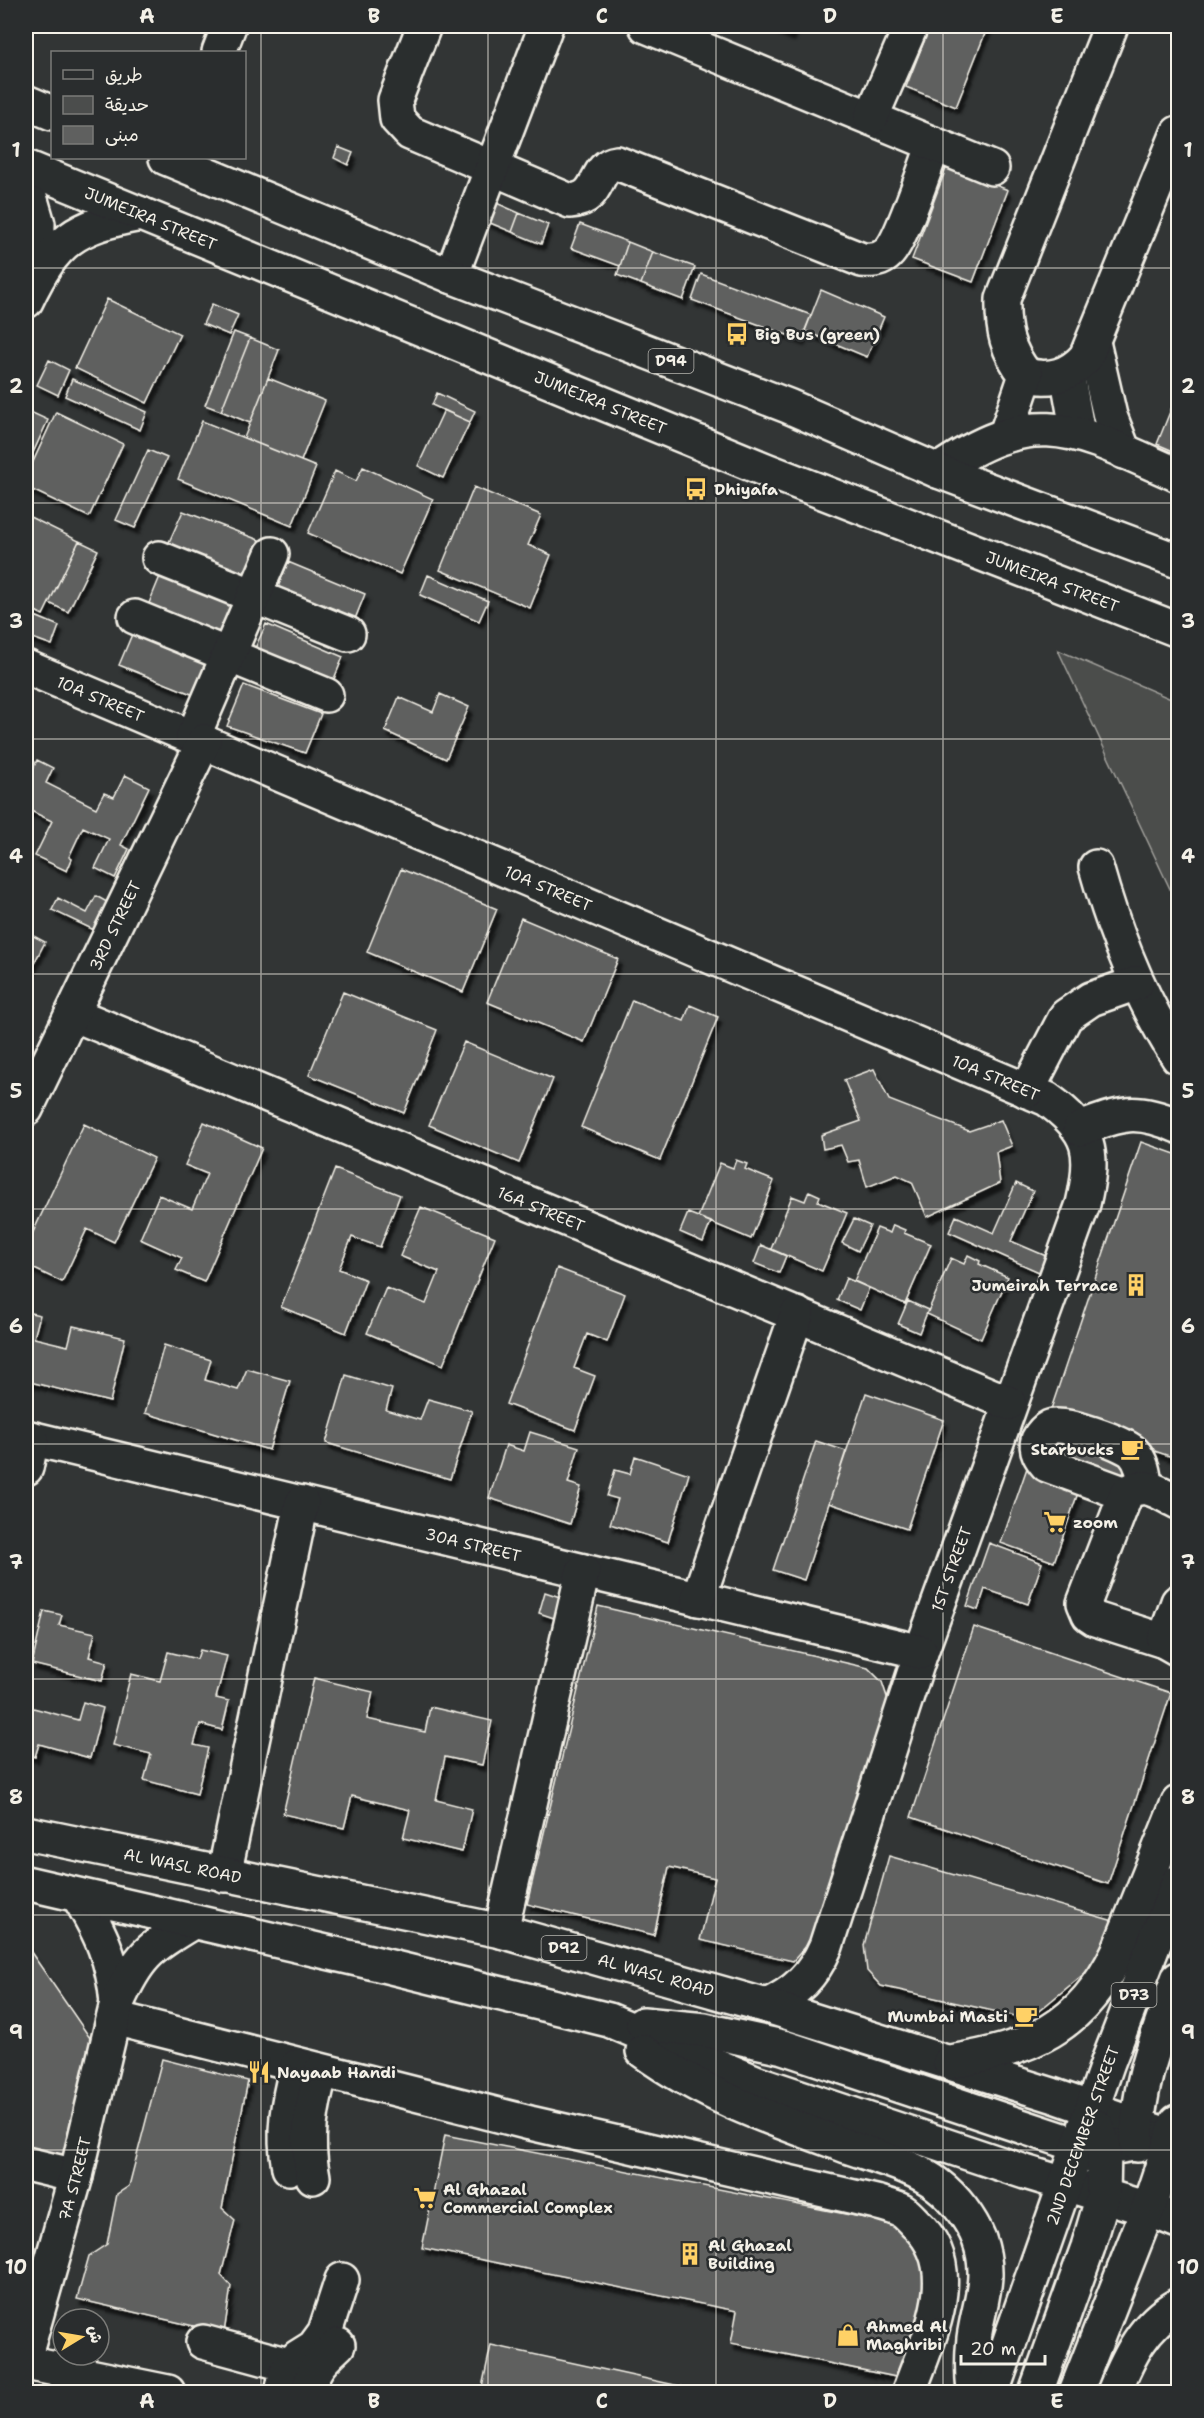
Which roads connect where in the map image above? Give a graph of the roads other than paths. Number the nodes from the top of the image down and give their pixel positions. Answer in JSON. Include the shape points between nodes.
{"nodes":[{"id":1,"x":229,"y":26,"type":"edge"},
{"id":2,"x":424,"y":26,"type":"edge"},
{"id":3,"x":546,"y":26,"type":"edge"},
{"id":4,"x":646,"y":26,"type":"edge"},
{"id":5,"x":911,"y":26,"type":"edge"},
{"id":6,"x":1112,"y":26,"type":"edge"},
{"id":7,"x":219,"y":51,"type":"edge"},
{"id":8,"x":26,"y":102,"type":"edge"},
{"id":9,"x":51,"y":112,"type":"edge"},
{"id":10,"x":871,"y":118,"type":"junction"},
{"id":11,"x":1179,"y":133,"type":"edge"},
{"id":12,"x":934,"y":144,"type":"junction"},
{"id":13,"x":174,"y":159,"type":"edge"},
{"id":14,"x":26,"y":167,"type":"edge"},
{"id":15,"x":490,"y":168,"type":"junction"},
{"id":16,"x":992,"y":168,"type":"dead end"},
{"id":17,"x":26,"y":183,"type":"edge"},
{"id":18,"x":141,"y":214,"type":"junction"},
{"id":19,"x":451,"y":276,"type":"junction"},
{"id":20,"x":31,"y":291,"type":"edge"},
{"id":21,"x":1093,"y":342,"type":"junction"},
{"id":22,"x":1066,"y":373,"type":"junction"},
{"id":23,"x":1026,"y":375,"type":"junction"},
{"id":24,"x":1067,"y":432,"type":"junction"},
{"id":25,"x":1006,"y":434,"type":"junction"},
{"id":26,"x":1124,"y":452,"type":"junction"},
{"id":27,"x":938,"y":471,"type":"junction"},
{"id":28,"x":1179,"y":475,"type":"edge"},
{"id":29,"x":272,"y":554,"type":"dead end"},
{"id":30,"x":159,"y":558,"type":"dead end"},
{"id":31,"x":1179,"y":561,"type":"edge"},
{"id":32,"x":254,"y":597,"type":"junction"},
{"id":33,"x":135,"y":617,"type":"dead end"},
{"id":34,"x":1177,"y":630,"type":"edge"},
{"id":35,"x":348,"y":634,"type":"dead end"},
{"id":36,"x":229,"y":655,"type":"junction"},
{"id":37,"x":26,"y":667,"type":"edge"},
{"id":38,"x":326,"y":695,"type":"dead end"},
{"id":39,"x":199,"y":739,"type":"junction"},
{"id":40,"x":1096,"y":867,"type":"dead end"},
{"id":41,"x":1137,"y":984,"type":"junction"},
{"id":42,"x":74,"y":1014,"type":"junction"},
{"id":43,"x":1179,"y":1057,"type":"edge"},
{"id":44,"x":1027,"y":1090,"type":"junction"},
{"id":45,"x":26,"y":1109,"type":"edge"},
{"id":46,"x":1079,"y":1130,"type":"junction"},
{"id":47,"x":1166,"y":1132,"type":"edge"},
{"id":48,"x":797,"y":1314,"type":"junction"},
{"id":49,"x":1009,"y":1402,"type":"junction"},
{"id":50,"x":28,"y":1448,"type":"edge"},
{"id":51,"x":1179,"y":1502,"type":"edge"},
{"id":52,"x":302,"y":1503,"type":"junction"},
{"id":53,"x":582,"y":1571,"type":"junction"},
{"id":54,"x":698,"y":1599,"type":"junction"},
{"id":55,"x":1179,"y":1602,"type":"edge"},
{"id":56,"x":1171,"y":1645,"type":"edge"},
{"id":57,"x":921,"y":1652,"type":"junction"},
{"id":58,"x":1179,"y":1803,"type":"edge"},
{"id":59,"x":26,"y":1833,"type":"edge"},
{"id":60,"x":224,"y":1875,"type":"junction"},
{"id":61,"x":1179,"y":1882,"type":"edge"},
{"id":62,"x":26,"y":1883,"type":"edge"},
{"id":63,"x":79,"y":1897,"type":"junction"},
{"id":64,"x":191,"y":1923,"type":"junction"},
{"id":65,"x":501,"y":1931,"type":"junction"},
{"id":66,"x":1179,"y":1979,"type":"edge"},
{"id":67,"x":767,"y":2006,"type":"junction"},
{"id":68,"x":116,"y":2010,"type":"junction"},
{"id":69,"x":609,"y":2020,"type":"junction"},
{"id":70,"x":946,"y":2063,"type":"junction"},
{"id":71,"x":309,"y":2068,"type":"junction"},
{"id":72,"x":1145,"y":2074,"type":"junction"},
{"id":73,"x":1052,"y":2096,"type":"junction"},
{"id":74,"x":1179,"y":2103,"type":"edge"},
{"id":75,"x":1091,"y":2108,"type":"junction"},
{"id":76,"x":1176,"y":2131,"type":"edge"},
{"id":77,"x":1038,"y":2133,"type":"junction"},
{"id":78,"x":1155,"y":2163,"type":"edge"},
{"id":79,"x":26,"y":2164,"type":"edge"},
{"id":80,"x":1098,"y":2165,"type":"junction"},
{"id":81,"x":301,"y":2172,"type":"dead end"},
{"id":82,"x":76,"y":2176,"type":"junction"},
{"id":83,"x":1064,"y":2184,"type":"junction"},
{"id":84,"x":1163,"y":2211,"type":"edge"},
{"id":85,"x":1179,"y":2221,"type":"edge"},
{"id":86,"x":1046,"y":2234,"type":"junction"},
{"id":87,"x":1088,"y":2247,"type":"junction"},
{"id":88,"x":351,"y":2284,"type":"dead end"},
{"id":89,"x":1179,"y":2305,"type":"edge"},
{"id":90,"x":203,"y":2342,"type":"dead end"},
{"id":91,"x":26,"y":2352,"type":"edge"},
{"id":92,"x":26,"y":2363,"type":"edge"},
{"id":93,"x":299,"y":2381,"type":"edge"},
{"id":94,"x":168,"y":2392,"type":"edge"},
{"id":95,"x":909,"y":2392,"type":"edge"},
{"id":96,"x":974,"y":2392,"type":"edge"},
{"id":97,"x":992,"y":2392,"type":"edge"},
{"id":98,"x":1036,"y":2392,"type":"edge"},
{"id":99,"x":1076,"y":2392,"type":"edge"},
{"id":100,"x":1114,"y":2392,"type":"edge"}],
"edges":[{"from":1,"to":7,"type":"street"},
{"from":2,"to":15,"type":"street","via":[[395,100],[397,120],[410,133]]},
{"from":3,"to":15,"type":"street"},
{"from":4,"to":10,"type":"street"},
{"from":5,"to":10,"type":"street"},
{"from":6,"to":23,"type":"street","via":[[1003,299],[1006,341]]},
{"from":8,"to":9,"type":"street"},
{"from":10,"to":12,"type":"street"},
{"from":11,"to":21,"type":"street"},
{"from":12,"to":15,"type":"street","via":[[894,246],[871,261],[617,163],[604,169],[591,193],[570,201]]},
{"from":12,"to":16,"type":"street"},
{"from":13,"to":19,"type":"street","number":"D94"},
{"from":14,"to":18,"type":"street","name":"JUMEIRA STREET"},
{"from":15,"to":19,"type":"street"},
{"from":17,"to":20,"type":"street","via":[[38,224]]},
{"from":18,"to":20,"type":"street","via":[[89,226],[71,236],[56,250]]},
{"from":18,"to":34,"type":"street","name":"JUMEIRA STREET","via":[[766,470]]},
{"from":19,"to":27,"type":"street","number":"D94","via":[[788,406]]},
{"from":21,"to":22,"type":"street","via":[[1082,362]]},
{"from":21,"to":26,"type":"street","via":[[1110,416]]},
{"from":22,"to":23,"type":"street","via":[[1054,378]]},
{"from":22,"to":24,"type":"street"},
{"from":23,"to":24,"type":"street"},
{"from":23,"to":25,"type":"street"},
{"from":24,"to":25,"type":"street","via":[[1035,429]]},
{"from":24,"to":26,"type":"street"},
{"from":25,"to":27,"type":"street"},
{"from":26,"to":28,"type":"street"},
{"from":27,"to":31,"type":"street","number":"D94"},
{"from":29,"to":32,"type":"street","name":"3RD STREET"},
{"from":30,"to":32,"type":"street"},
{"from":32,"to":35,"type":"street"},
{"from":32,"to":36,"type":"street","name":"3RD STREET"},
{"from":33,"to":36,"type":"street"},
{"from":36,"to":38,"type":"street"},
{"from":36,"to":39,"type":"street","name":"3RD STREET"},
{"from":37,"to":39,"type":"street","name":"10A STREET"},
{"from":39,"to":42,"type":"street","name":"3RD STREET"},
{"from":39,"to":44,"type":"street","name":"10A STREET"},
{"from":40,"to":41,"type":"street"},
{"from":41,"to":43,"type":"street"},
{"from":41,"to":44,"type":"street","via":[[1090,999],[1066,1016]]},
{"from":42,"to":45,"type":"street","name":"3RD STREET"},
{"from":42,"to":48,"type":"street","name":"16A STREET"},
{"from":44,"to":46,"type":"street","name":"10A STREET","via":[[1047,1099]]},
{"from":46,"to":47,"type":"street","via":[[1110,1118],[1138,1114],[1152,1115]]},
{"from":46,"to":49,"type":"street","name":"1ST STREET","via":[[1091,1170],[1083,1204]]},
{"from":48,"to":49,"type":"street","name":"16A STREET"},
{"from":48,"to":54,"type":"street"},
{"from":49,"to":57,"type":"street","name":"1ST STREET"},
{"from":50,"to":52,"type":"street","name":"30A STREET"},
{"from":51,"to":56,"type":"street","via":[[1135,1490],[1086,1597],[1086,1610],[1095,1619]]},
{"from":52,"to":53,"type":"street","name":"30A STREET"},
{"from":52,"to":60,"type":"street"},
{"from":53,"to":54,"type":"street","name":"30A STREET"},
{"from":53,"to":65,"type":"street"},
{"from":54,"to":57,"type":"street","name":"30A STREET"},
{"from":55,"to":56,"type":"street"},
{"from":57,"to":67,"type":"street","name":"1ST STREET","via":[[826,1946],[804,1983]]},
{"from":58,"to":70,"type":"street","via":[[1118,1953],[1091,1999],[1071,2018],[1030,2043]]},
{"from":59,"to":60,"type":"street","name":"AL WASL ROAD","number":"D92"},
{"from":60,"to":65,"type":"street","name":"AL WASL ROAD","number":"D92"},
{"from":61,"to":75,"type":"street","name":"2ND DECEMBER STREET","number":"D73"},
{"from":62,"to":63,"type":"street"},
{"from":63,"to":64,"type":"street"},
{"from":63,"to":68,"type":"street","name":"7A STREET","via":[[107,1949],[114,1975]]},
{"from":64,"to":68,"type":"street","name":"7A STREET","via":[[143,1956],[128,1977]]},
{"from":64,"to":69,"type":"street"},
{"from":65,"to":67,"type":"street","name":"AL WASL ROAD","number":"D92"},
{"from":66,"to":72,"type":"street"},
{"from":67,"to":70,"type":"street","name":"AL WASL ROAD","number":"D92"},
{"from":68,"to":71,"type":"street"},
{"from":68,"to":82,"type":"street","name":"7A STREET"},
{"from":69,"to":77,"type":"street","via":[[705,2030],[783,2047]]},
{"from":69,"to":83,"type":"street","via":[[755,2082]]},
{"from":69,"to":96,"type":"street","via":[[644,2052],[702,2088],[765,2117],[906,2168],[937,2184],[962,2209],[979,2239],[985,2271],[972,2358]]},
{"from":70,"to":73,"type":"street","name":"AL WASL ROAD","number":"D92"},
{"from":71,"to":81,"type":"street","via":[[285,2116],[285,2147]]},
{"from":71,"to":95,"type":"street","via":[[876,2202],[904,2212],[926,2232],[939,2259],[942,2282]]},
{"from":72,"to":74,"type":"street","via":[[1151,2101],[1157,2107],[1166,2110]]},
{"from":72,"to":78,"type":"street"},
{"from":73,"to":75,"type":"street","name":"AL WASL ROAD","number":"D92"},
{"from":73,"to":77,"type":"street","via":[[1065,2107],[1065,2124],[1059,2130]]},
{"from":75,"to":78,"type":"street","name":"AL WASL ROAD","number":"D92"},
{"from":75,"to":80,"type":"street","name":"2ND DECEMBER STREET","number":"D73"},
{"from":76,"to":78,"type":"street"},
{"from":77,"to":80,"type":"street"},
{"from":78,"to":80,"type":"street"},
{"from":78,"to":84,"type":"street"},
{"from":79,"to":82,"type":"street"},
{"from":80,"to":83,"type":"street"},
{"from":80,"to":84,"type":"street"},
{"from":80,"to":87,"type":"street","name":"2ND DECEMBER STREET"},
{"from":82,"to":91,"type":"street","name":"7A STREET"},
{"from":83,"to":86,"type":"street","name":"2ND DECEMBER STREET"},
{"from":84,"to":85,"type":"street"},
{"from":84,"to":99,"type":"street"},
{"from":86,"to":87,"type":"street","via":[[1060,2214],[1069,2210],[1079,2212],[1090,2227]]},
{"from":86,"to":97,"type":"street","name":"2ND DECEMBER STREET"},
{"from":87,"to":98,"type":"street","name":"2ND DECEMBER STREET"},
{"from":88,"to":93,"type":"street","via":[[343,2337]]},
{"from":89,"to":100,"type":"street","via":[[1146,2330],[1130,2353]]},
{"from":90,"to":93,"type":"street"},
{"from":92,"to":94,"type":"street"}]}
